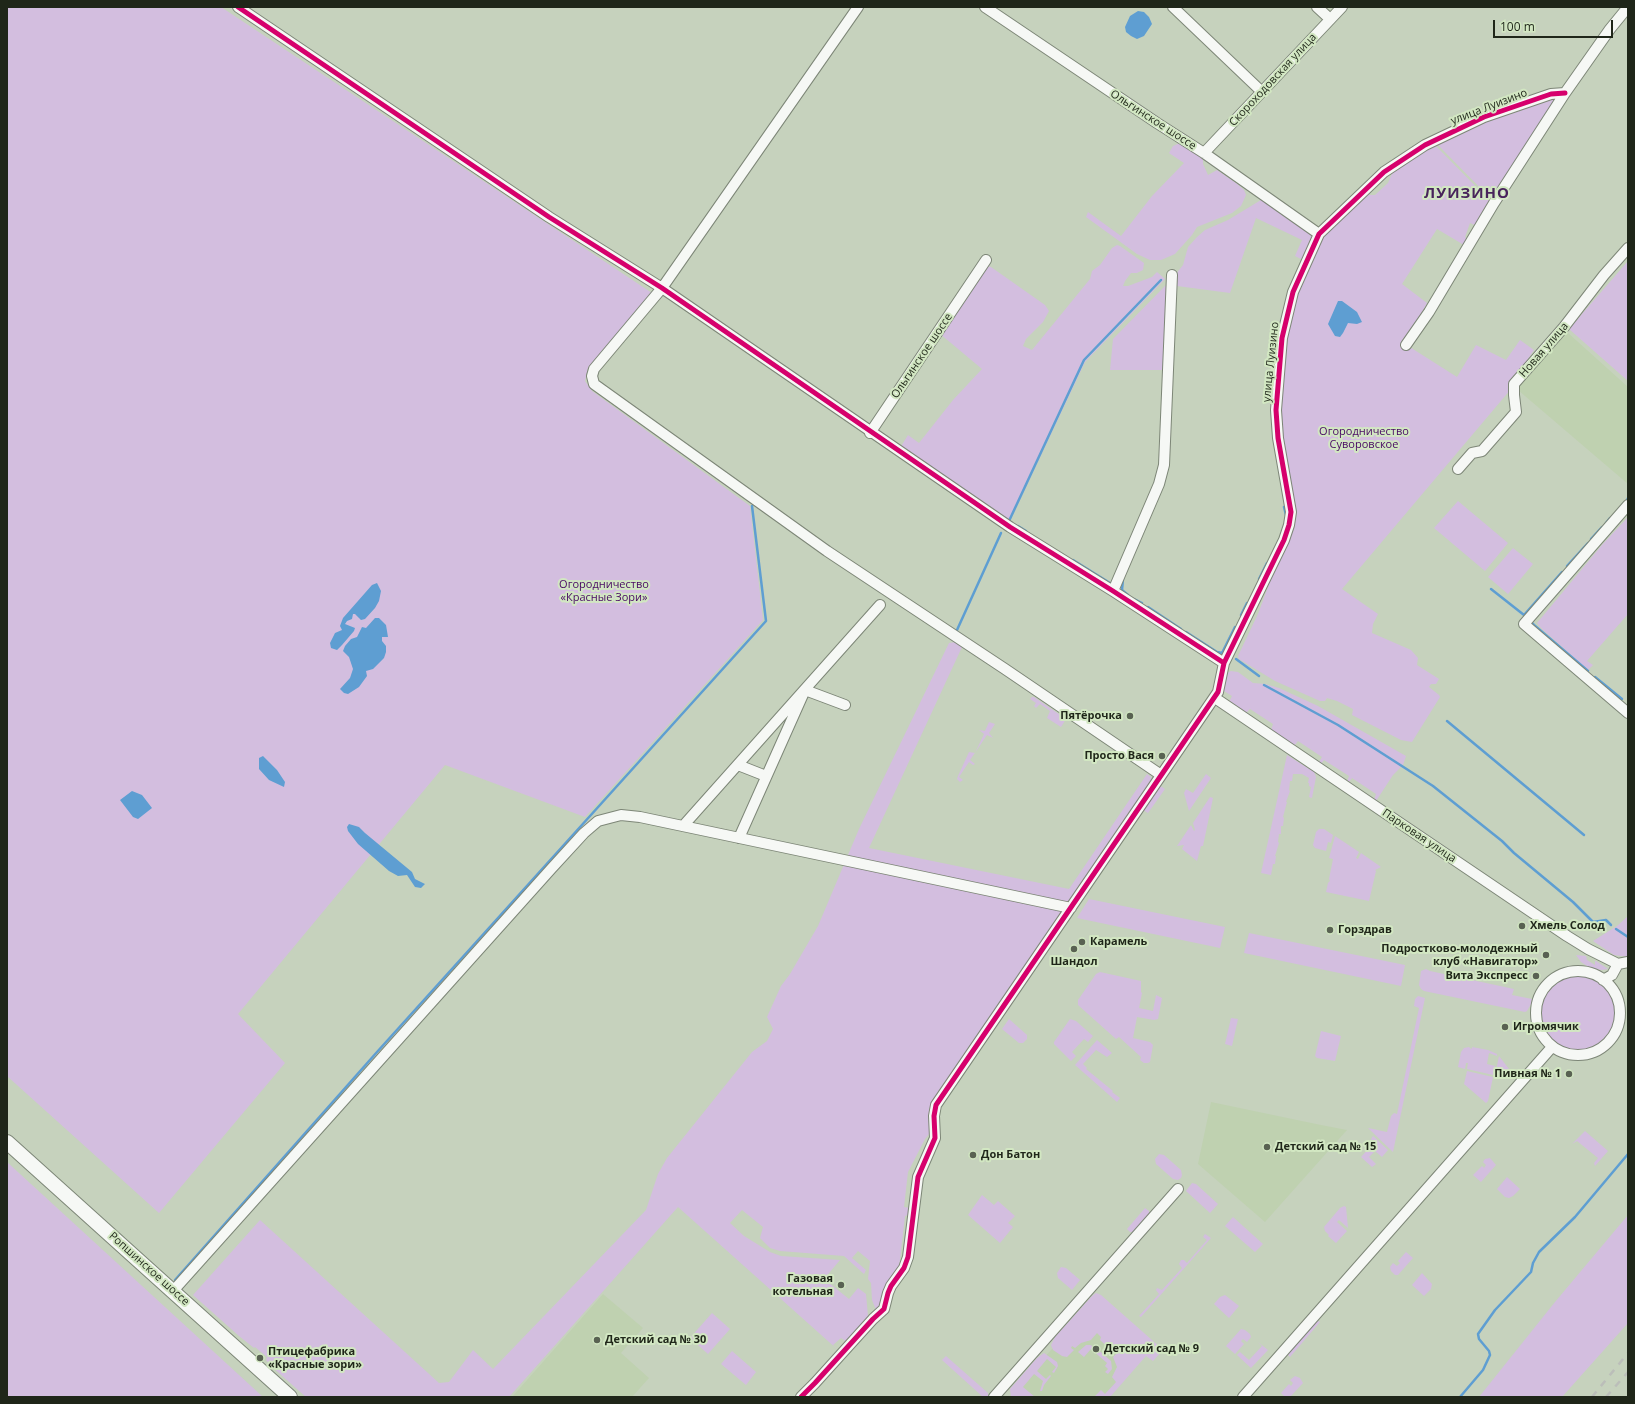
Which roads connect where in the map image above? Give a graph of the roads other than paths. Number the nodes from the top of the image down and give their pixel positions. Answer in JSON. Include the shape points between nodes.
{"nodes":[{"id":1,"x":238,"y":7,"type":"edge"},
{"id":2,"x":858,"y":7,"type":"edge"},
{"id":3,"x":985,"y":7,"type":"edge"},
{"id":4,"x":1173,"y":7,"type":"edge"},
{"id":5,"x":1317,"y":7,"type":"edge"},
{"id":6,"x":1342,"y":7,"type":"edge"},
{"id":7,"x":1628,"y":7,"type":"edge"},
{"id":8,"x":1330,"y":20,"type":"junction"},
{"id":9,"x":1261,"y":91,"type":"junction"},
{"id":10,"x":1565,"y":93,"type":"junction"},
{"id":11,"x":1204,"y":153,"type":"junction"},
{"id":12,"x":1319,"y":234,"type":"junction"},
{"id":13,"x":1628,"y":248,"type":"edge"},
{"id":14,"x":986,"y":260,"type":"dead end"},
{"id":15,"x":1172,"y":275,"type":"dead end"},
{"id":16,"x":662,"y":288,"type":"junction"},
{"id":17,"x":1406,"y":345,"type":"dead end"},
{"id":18,"x":870,"y":433,"type":"junction"},
{"id":19,"x":1458,"y":469,"type":"dead end"},
{"id":20,"x":1628,"y":505,"type":"edge"},
{"id":21,"x":1113,"y":591,"type":"junction"},
{"id":22,"x":880,"y":605,"type":"dead end"},
{"id":23,"x":1224,"y":663,"type":"junction"},
{"id":24,"x":805,"y":690,"type":"junction"},
{"id":25,"x":1215,"y":698,"type":"junction"},
{"id":26,"x":845,"y":705,"type":"dead end"},
{"id":27,"x":1628,"y":713,"type":"edge"},
{"id":28,"x":738,"y":765,"type":"junction"},
{"id":29,"x":766,"y":776,"type":"junction"},
{"id":30,"x":1161,"y":776,"type":"junction"},
{"id":31,"x":683,"y":826,"type":"junction"},
{"id":32,"x":739,"y":838,"type":"junction"},
{"id":33,"x":1071,"y":908,"type":"junction"},
{"id":34,"x":1623,"y":963,"type":"edge"},
{"id":35,"x":1603,"y":980,"type":"junction"},
{"id":36,"x":1552,"y":1047,"type":"junction"},
{"id":37,"x":7,"y":1142,"type":"edge"},
{"id":38,"x":1178,"y":1189,"type":"dead end"},
{"id":39,"x":173,"y":1291,"type":"junction"},
{"id":40,"x":290,"y":1397,"type":"edge"},
{"id":41,"x":800,"y":1397,"type":"edge"},
{"id":42,"x":994,"y":1397,"type":"edge"},
{"id":43,"x":1243,"y":1397,"type":"edge"}],
"edges":[{"from":1,"to":16,"type":"street","via":[[549,217]]},
{"from":2,"to":16,"type":"street"},
{"from":3,"to":11,"type":"street","name":"Ольгинское шоссе"},
{"from":4,"to":9,"type":"street"},
{"from":5,"to":8,"type":"street"},
{"from":6,"to":8,"type":"street","name":"Скороходовская улица"},
{"from":7,"to":10,"type":"street"},
{"from":8,"to":9,"type":"street","name":"Скороходовская улица"},
{"from":9,"to":11,"type":"street","name":"Скороходовская улица"},
{"from":10,"to":12,"type":"street","name":"улица Луизино","via":[[1551,94],[1484,117],[1425,145],[1384,172]]},
{"from":10,"to":17,"type":"street"},
{"from":11,"to":12,"type":"street","name":"Ольгинское шоссе"},
{"from":12,"to":23,"type":"street","name":"улица Луизино","via":[[1293,292],[1280,350],[1276,410],[1278,438],[1291,512],[1289,525]]},
{"from":13,"to":19,"type":"street","name":"Новая улица","via":[[1514,384],[1516,412],[1482,450],[1472,453]]},
{"from":14,"to":18,"type":"street","name":"Ольгинское шоссе"},
{"from":15,"to":21,"type":"street","via":[[1164,465],[1159,484]]},
{"from":16,"to":18,"type":"street"},
{"from":16,"to":30,"type":"street","via":[[594,369],[594,384],[827,551]]},
{"from":18,"to":21,"type":"street","via":[[1010,527]]},
{"from":20,"to":27,"type":"street","via":[[1524,624]]},
{"from":21,"to":23,"type":"street"},
{"from":22,"to":24,"type":"street"},
{"from":23,"to":25,"type":"street","name":"улица Луизино"},
{"from":24,"to":26,"type":"street"},
{"from":24,"to":28,"type":"street"},
{"from":24,"to":29,"type":"street"},
{"from":25,"to":30,"type":"street","name":"улица Луизино"},
{"from":25,"to":34,"type":"street","name":"Парковая улица","via":[[1561,933],[1588,949]]},
{"from":28,"to":29,"type":"street"},
{"from":28,"to":31,"type":"street"},
{"from":29,"to":32,"type":"street"},
{"from":30,"to":33,"type":"street","name":"улица Луизино"},
{"from":31,"to":32,"type":"street"},
{"from":31,"to":39,"type":"street","via":[[622,815],[598,821],[584,833]]},
{"from":32,"to":33,"type":"street"},
{"from":33,"to":41,"type":"street","name":"улица Луизино","via":[[936,1105],[935,1138],[918,1177],[908,1257],[888,1293],[884,1309]]},
{"from":34,"to":35,"type":"street","via":[[1612,975]]},
{"from":35,"to":36,"type":"street","via":[[1589,973],[1574,972],[1558,976],[1547,985],[1539,998],[1536,1016],[1539,1030]]},
{"from":35,"to":36,"type":"street","via":[[1615,994],[1619,1009],[1617,1027],[1611,1039],[1602,1048],[1586,1054],[1568,1054]]},
{"from":36,"to":43,"type":"street"},
{"from":37,"to":39,"type":"main road","name":"Ропшинское шоссе"},
{"from":38,"to":42,"type":"street"},
{"from":39,"to":40,"type":"main road","name":"Ропшинское шоссе"}]}
